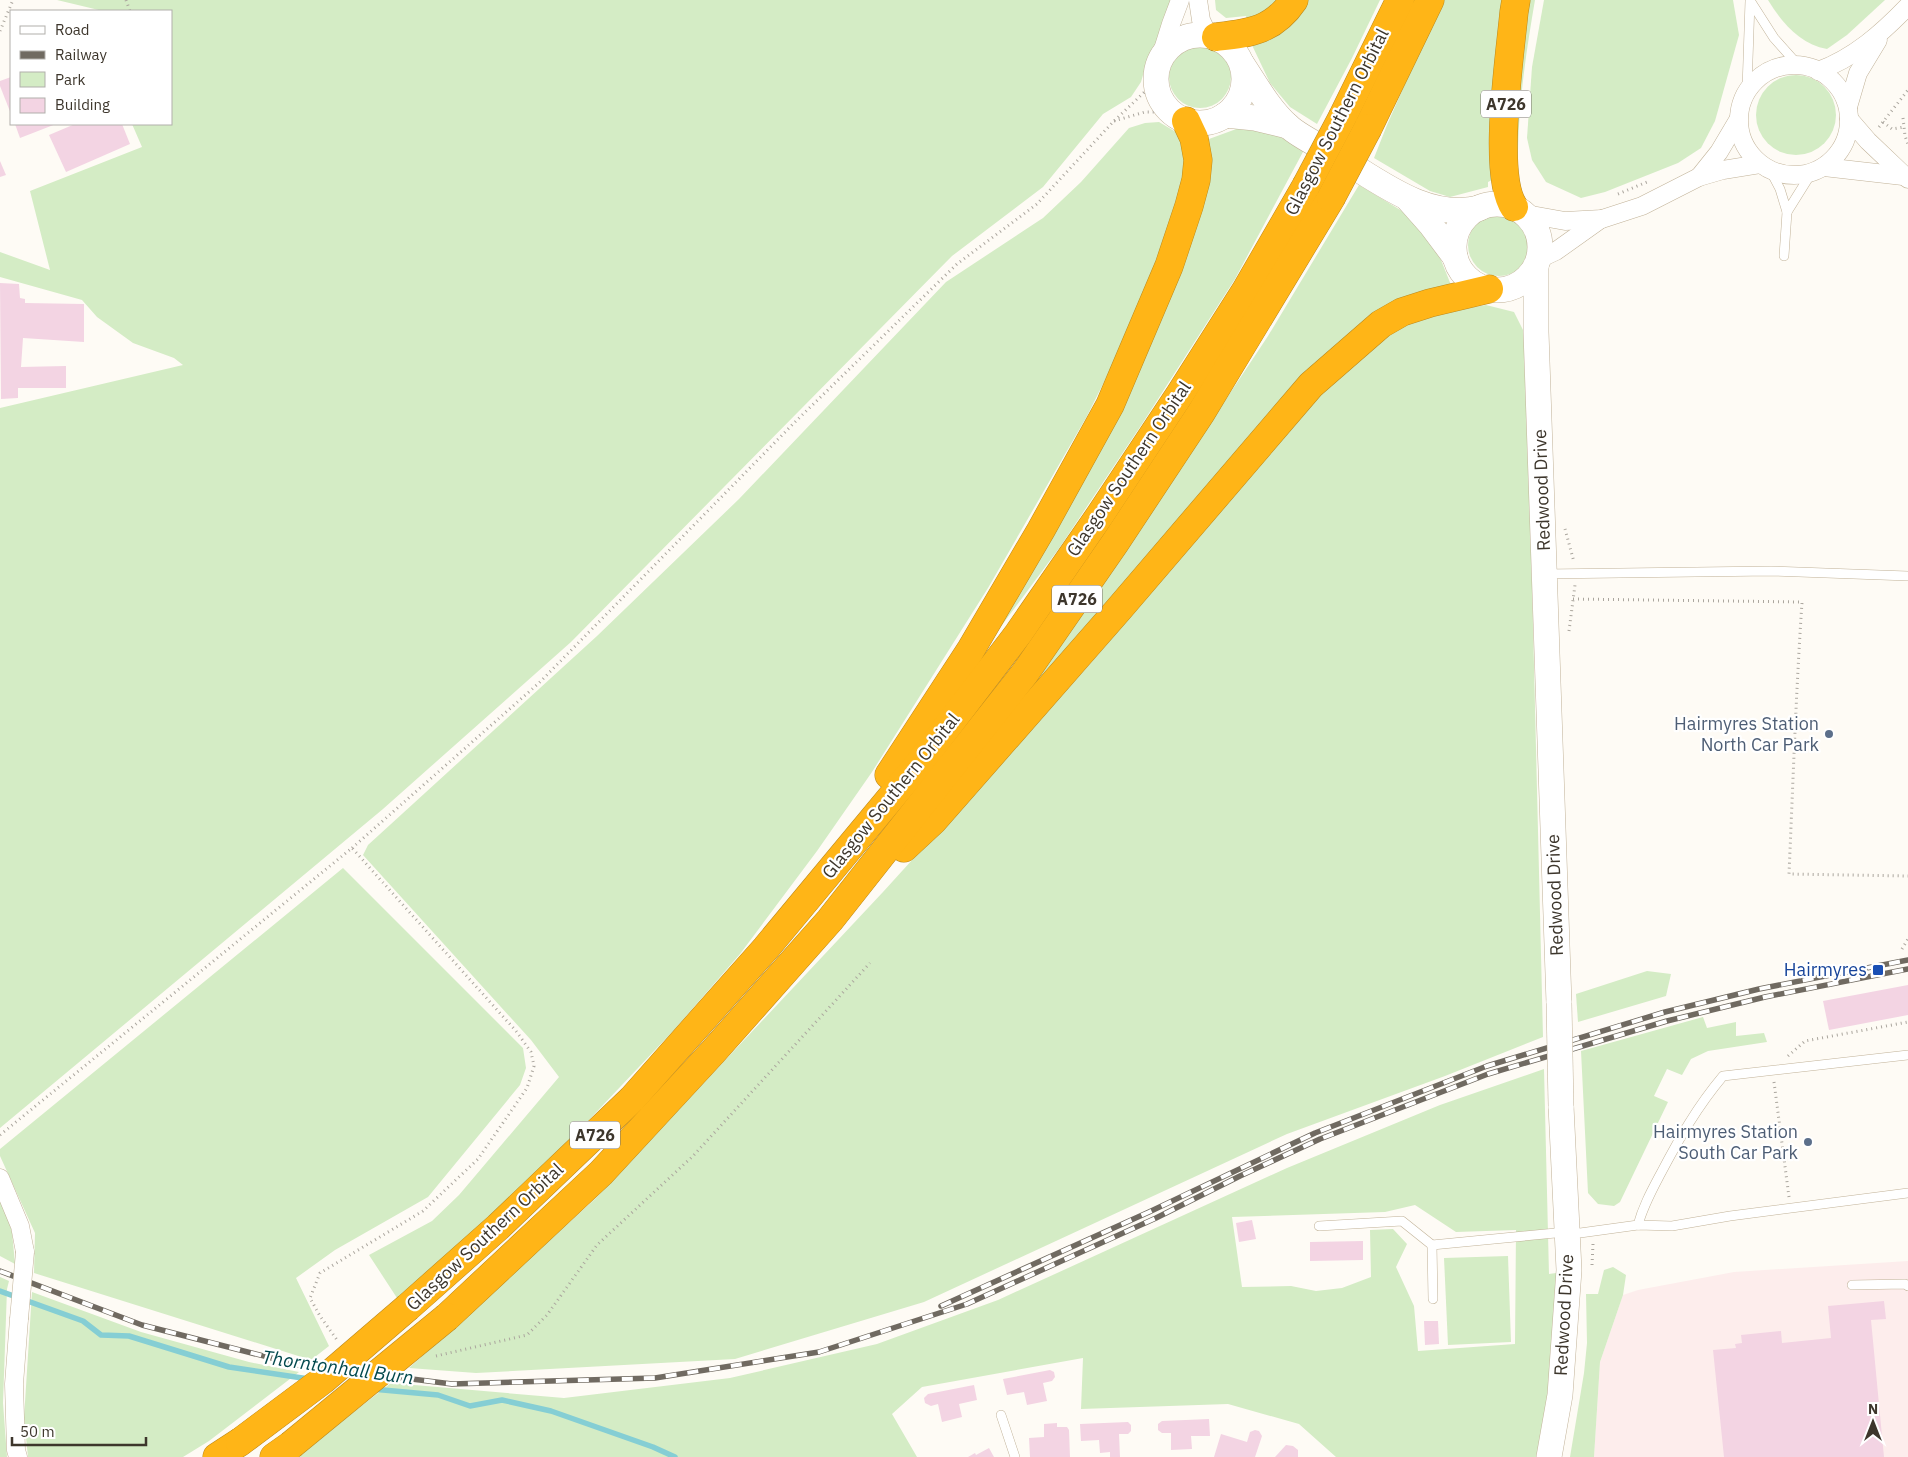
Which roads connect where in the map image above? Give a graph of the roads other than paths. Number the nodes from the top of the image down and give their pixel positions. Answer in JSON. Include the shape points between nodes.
{"nodes":[{"id":1,"x":1180,"y":0,"type":"edge"},
{"id":2,"x":1198,"y":0,"type":"edge"},
{"id":3,"x":1294,"y":0,"type":"edge"},
{"id":4,"x":1400,"y":0,"type":"edge"},
{"id":5,"x":1430,"y":0,"type":"edge"},
{"id":6,"x":1516,"y":0,"type":"edge"},
{"id":7,"x":1750,"y":1,"type":"edge"},
{"id":8,"x":1908,"y":6,"type":"edge"},
{"id":9,"x":1882,"y":33,"type":"junction"},
{"id":10,"x":1212,"y":36,"type":"junction"},
{"id":11,"x":1242,"y":64,"type":"junction"},
{"id":12,"x":1799,"y":66,"type":"junction"},
{"id":13,"x":1158,"y":70,"type":"junction"},
{"id":14,"x":1818,"y":71,"type":"junction"},
{"id":15,"x":1747,"y":90,"type":"junction"},
{"id":16,"x":1849,"y":113,"type":"junction"},
{"id":17,"x":1225,"y":115,"type":"junction"},
{"id":18,"x":1178,"y":116,"type":"junction"},
{"id":19,"x":1738,"y":120,"type":"junction"},
{"id":20,"x":1288,"y":126,"type":"junction"},
{"id":21,"x":1765,"y":167,"type":"junction"},
{"id":22,"x":1818,"y":170,"type":"junction"},
{"id":23,"x":1699,"y":177,"type":"junction"},
{"id":24,"x":1905,"y":178,"type":"edge"},
{"id":25,"x":1406,"y":198,"type":"junction"},
{"id":26,"x":1480,"y":208,"type":"junction"},
{"id":27,"x":1520,"y":211,"type":"junction"},
{"id":28,"x":1787,"y":212,"type":"junction"},
{"id":29,"x":1602,"y":219,"type":"junction"},
{"id":30,"x":1784,"y":256,"type":"dead end"},
{"id":31,"x":1455,"y":257,"type":"junction"},
{"id":32,"x":1537,"y":263,"type":"junction"},
{"id":33,"x":1495,"y":289,"type":"junction"},
{"id":34,"x":1536,"y":332,"type":"junction"},
{"id":35,"x":1545,"y":574,"type":"junction"},
{"id":36,"x":1908,"y":576,"type":"edge"},
{"id":37,"x":812,"y":893,"type":"junction"},
{"id":38,"x":830,"y":920,"type":"junction"},
{"id":39,"x":1908,"y":1055,"type":"edge"},
{"id":40,"x":0,"y":1178,"type":"edge"},
{"id":41,"x":1908,"y":1193,"type":"edge"},
{"id":42,"x":1638,"y":1225,"type":"junction"},
{"id":43,"x":1319,"y":1226,"type":"dead end"},
{"id":44,"x":1566,"y":1232,"type":"junction"},
{"id":45,"x":1432,"y":1245,"type":"junction"},
{"id":46,"x":1852,"y":1285,"type":"dead end"},
{"id":47,"x":1908,"y":1286,"type":"edge"},
{"id":48,"x":1433,"y":1299,"type":"dead end"},
{"id":49,"x":1002,"y":1415,"type":"dead end"},
{"id":50,"x":282,"y":1451,"type":"edge"},
{"id":51,"x":18,"y":1457,"type":"edge"},
{"id":52,"x":217,"y":1457,"type":"edge"},
{"id":53,"x":1015,"y":1457,"type":"edge"},
{"id":54,"x":1549,"y":1457,"type":"edge"}],
"edges":[{"from":1,"to":13,"type":"street"},
{"from":2,"to":10,"type":"street","via":[[1202,20]]},
{"from":3,"to":10,"type":"highway","via":[[1280,17],[1266,27],[1243,34]]},
{"from":4,"to":37,"type":"highway","name":"Glasgow Southern Orbital","number":"A726","bridge":true,"via":[[1306,186],[1246,290],[1180,394],[1018,634],[918,765]]},
{"from":5,"to":38,"type":"highway","name":"Glasgow Southern Orbital","number":"A726","bridge":true,"via":[[1331,198],[1202,413],[1025,673]]},
{"from":6,"to":27,"type":"highway","number":"A726","via":[[1503,137],[1509,201]]},
{"from":7,"to":12,"type":"lane","via":[[1774,38]]},
{"from":7,"to":15,"type":"lane"},
{"from":8,"to":9,"type":"street"},
{"from":9,"to":14,"type":"street","via":[[1844,59]]},
{"from":9,"to":16,"type":"street","via":[[1858,73]]},
{"from":10,"to":11,"type":"street","via":[[1225,42]]},
{"from":10,"to":13,"type":"street","via":[[1191,35],[1179,40],[1167,48]]},
{"from":11,"to":17,"type":"street","via":[[1242,92],[1236,106]]},
{"from":11,"to":20,"type":"street"},
{"from":12,"to":14,"type":"street"},
{"from":12,"to":15,"type":"street","via":[[1772,69],[1755,80]]},
{"from":13,"to":18,"type":"street","via":[[1156,89],[1162,102]]},
{"from":14,"to":16,"type":"street","via":[[1830,78],[1845,96]]},
{"from":15,"to":19,"type":"street"},
{"from":16,"to":22,"type":"street","via":[[1848,133],[1843,146]]},
{"from":16,"to":24,"type":"street","via":[[1868,141]]},
{"from":17,"to":18,"type":"street","via":[[1206,123]]},
{"from":17,"to":20,"type":"street"},
{"from":18,"to":37,"type":"highway","number":"A726","via":[[1194,138],[1198,160],[1196,180],[1169,266],[1110,405],[970,651]]},
{"from":19,"to":21,"type":"street","via":[[1746,147]]},
{"from":19,"to":23,"type":"street"},
{"from":20,"to":25,"type":"street"},
{"from":21,"to":22,"type":"street","via":[[1797,175]]},
{"from":21,"to":23,"type":"street","via":[[1723,170]]},
{"from":21,"to":28,"type":"lane","via":[[1780,189]]},
{"from":22,"to":24,"type":"street"},
{"from":22,"to":28,"type":"lane"},
{"from":23,"to":29,"type":"street","via":[[1642,206]]},
{"from":25,"to":26,"type":"street","via":[[1442,209],[1465,211]]},
{"from":25,"to":31,"type":"street"},
{"from":26,"to":27,"type":"street","via":[[1493,204]]},
{"from":26,"to":31,"type":"street","via":[[1468,215],[1460,226],[1455,238]]},
{"from":27,"to":29,"type":"street","via":[[1565,221]]},
{"from":27,"to":32,"type":"street","via":[[1539,234],[1541,246]]},
{"from":28,"to":30,"type":"lane"},
{"from":29,"to":32,"type":"street"},
{"from":31,"to":33,"type":"street","via":[[1466,276],[1476,284]]},
{"from":32,"to":33,"type":"street","via":[[1526,279],[1514,287]]},
{"from":32,"to":34,"type":"street","name":"Redwood Drive"},
{"from":33,"to":34,"type":"street","name":"Redwood Drive","via":[[1519,304]]},
{"from":33,"to":38,"type":"highway","number":"A726","via":[[1402,312],[1381,324],[1311,385],[933,821]]},
{"from":34,"to":35,"type":"street","name":"Redwood Drive"},
{"from":35,"to":36,"type":"lane","via":[[1771,571]]},
{"from":35,"to":44,"type":"street","name":"Redwood Drive","bridge":true},
{"from":37,"to":52,"type":"highway","name":"Glasgow Southern Orbital","number":"A726","bridge":true,"via":[[632,1100],[408,1307],[323,1380]]},
{"from":38,"to":50,"type":"highway","name":"Glasgow Southern Orbital","number":"A726","bridge":true,"via":[[601,1173],[447,1317]]},
{"from":39,"to":42,"type":"lane","via":[[1723,1076],[1701,1102],[1673,1150],[1642,1210]]},
{"from":40,"to":51,"type":"street","bridge":true,"via":[[20,1226],[25,1252],[14,1384]]},
{"from":41,"to":42,"type":"lane","via":[[1672,1226]]},
{"from":42,"to":44,"type":"lane"},
{"from":43,"to":45,"type":"lane","via":[[1402,1221]]},
{"from":44,"to":45,"type":"lane"},
{"from":44,"to":54,"type":"street","name":"Redwood Drive","via":[[1569,1270],[1560,1395]]},
{"from":45,"to":48,"type":"lane"},
{"from":46,"to":47,"type":"lane"},
{"from":49,"to":53,"type":"lane"}]}
